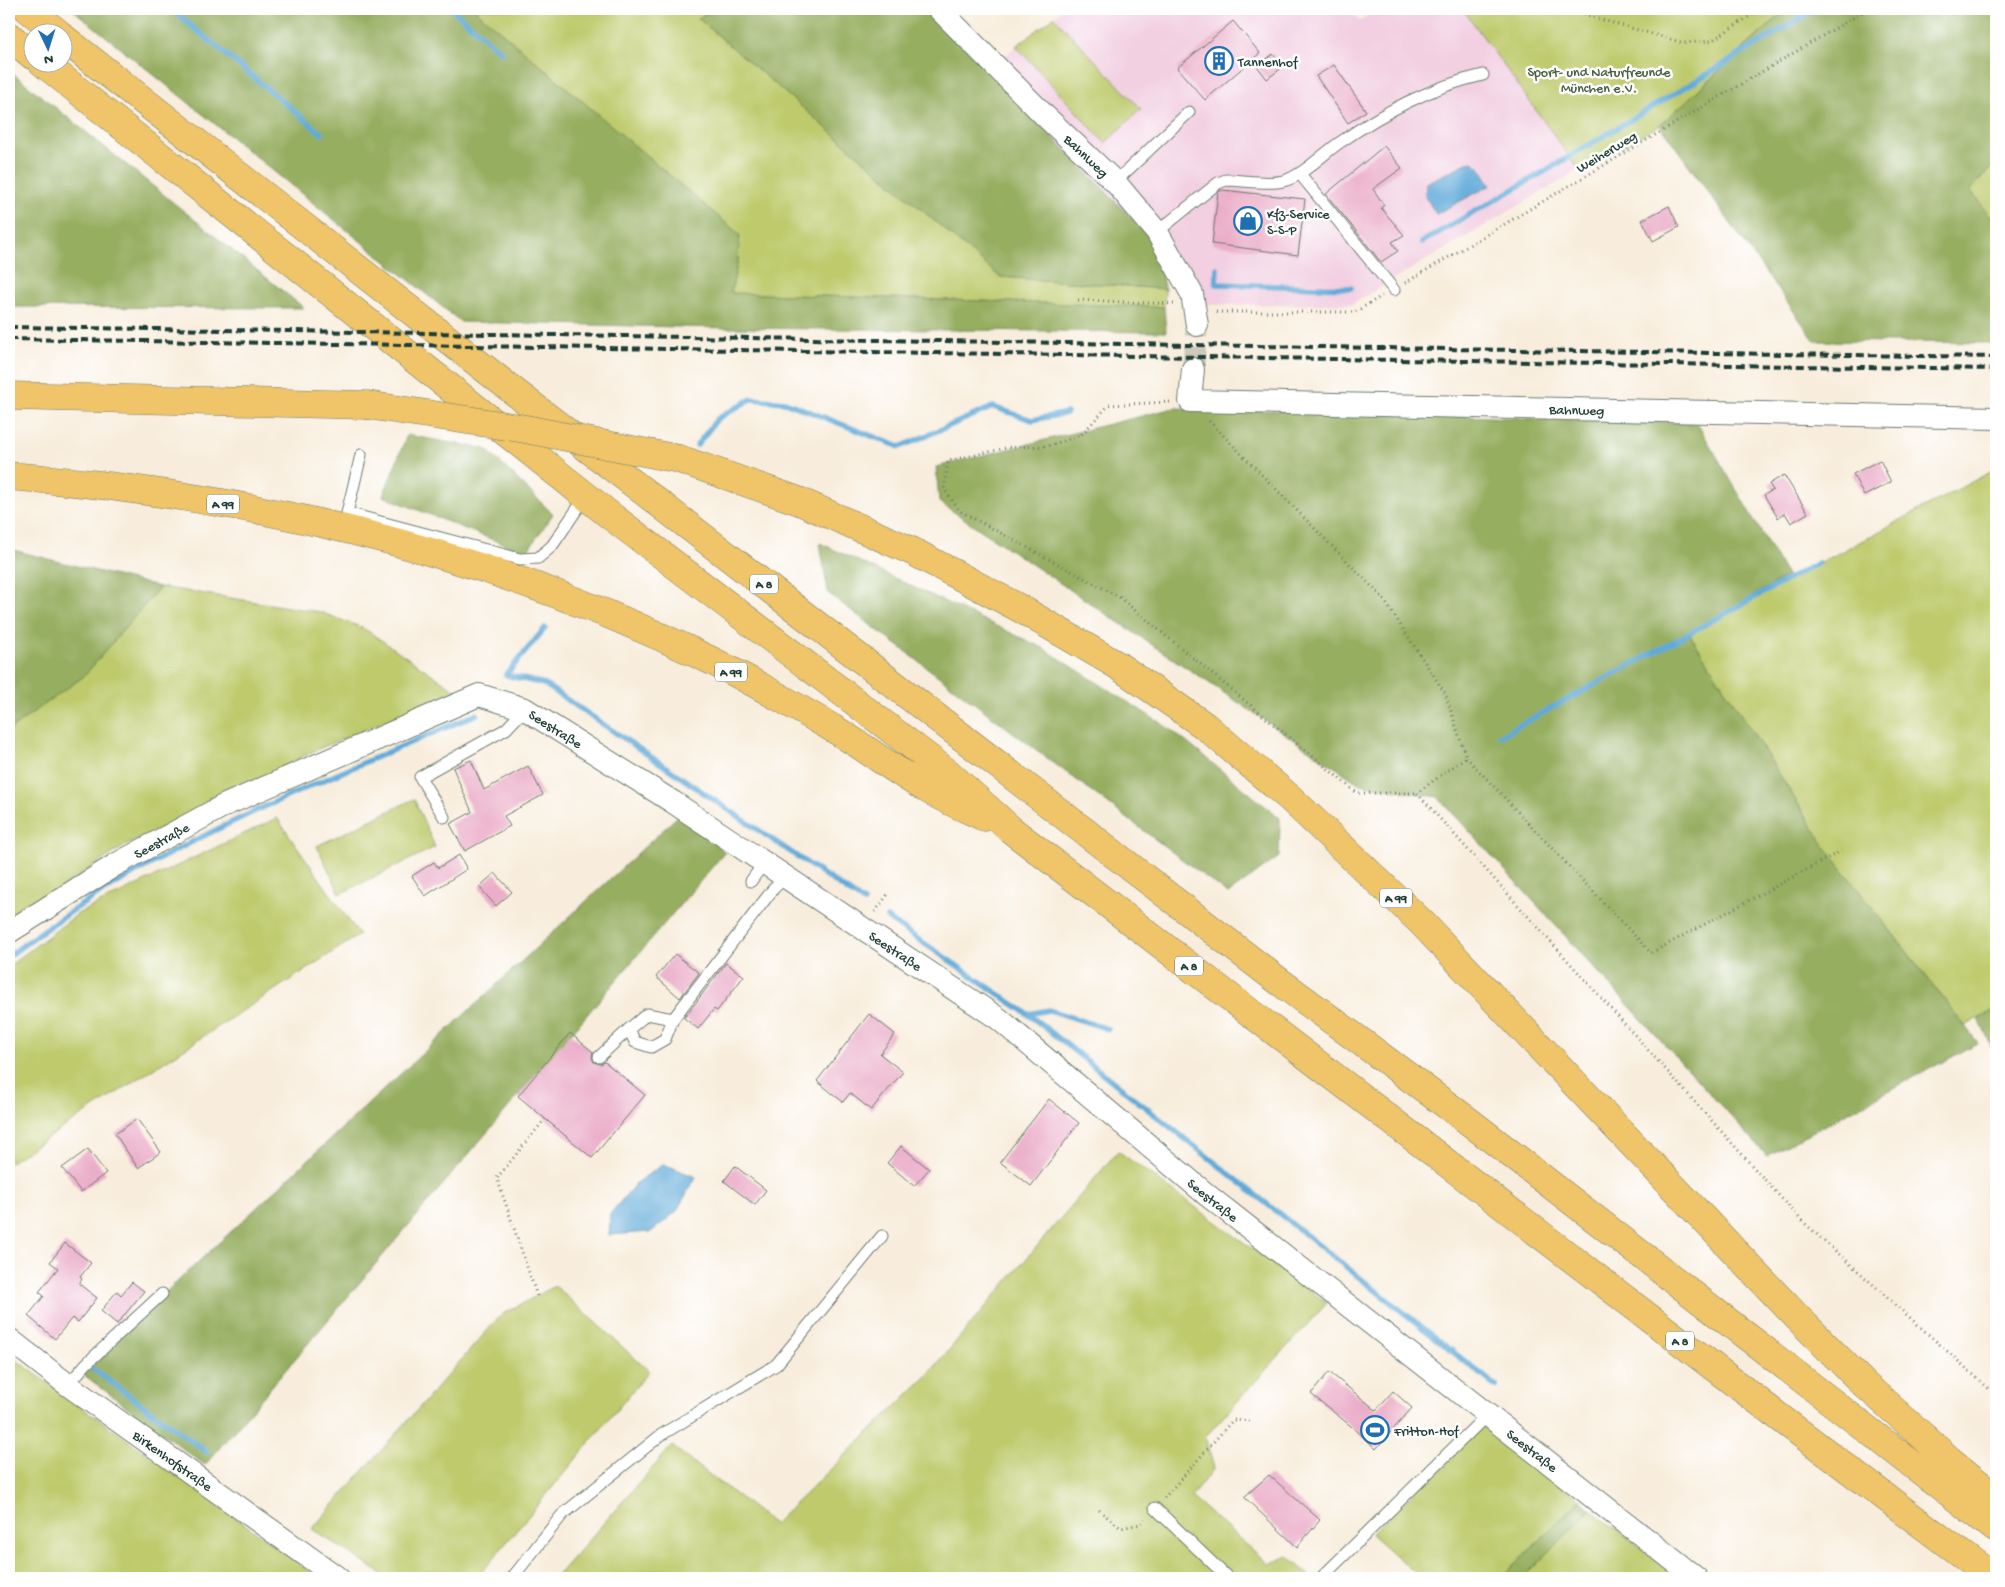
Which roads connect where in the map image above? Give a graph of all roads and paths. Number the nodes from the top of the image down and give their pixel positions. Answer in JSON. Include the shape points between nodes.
{"nodes":[{"id":1,"x":28,"y":9,"type":"edge"},
{"id":2,"x":939,"y":9,"type":"edge"},
{"id":3,"x":1575,"y":9,"type":"edge"},
{"id":4,"x":1761,"y":9,"type":"edge"},
{"id":5,"x":1868,"y":9,"type":"edge"},
{"id":6,"x":44,"y":22,"type":"edge"},
{"id":7,"x":9,"y":36,"type":"edge"},
{"id":8,"x":72,"y":45,"type":"edge"},
{"id":9,"x":22,"y":47,"type":"edge"},
{"id":10,"x":55,"y":72,"type":"edge"},
{"id":11,"x":1483,"y":76,"type":"dead end"},
{"id":12,"x":1189,"y":112,"type":"dead end"},
{"id":13,"x":1300,"y":174,"type":"junction"},
{"id":14,"x":1115,"y":182,"type":"junction"},
{"id":15,"x":1157,"y":232,"type":"junction"},
{"id":16,"x":1394,"y":290,"type":"junction"},
{"id":17,"x":1078,"y":300,"type":"dead end"},
{"id":18,"x":1195,"y":314,"type":"junction"},
{"id":19,"x":1193,"y":369,"type":"tunnel mouth"},
{"id":20,"x":9,"y":396,"type":"edge"},
{"id":21,"x":1190,"y":402,"type":"junction"},
{"id":22,"x":1996,"y":418,"type":"edge"},
{"id":23,"x":361,"y":455,"type":"dead end"},
{"id":24,"x":9,"y":476,"type":"edge"},
{"id":25,"x":586,"y":496,"type":"junction"},
{"id":26,"x":525,"y":710,"type":"junction"},
{"id":27,"x":1466,"y":757,"type":"junction"},
{"id":28,"x":1417,"y":793,"type":"junction"},
{"id":29,"x":444,"y":817,"type":"dead end"},
{"id":30,"x":1010,"y":829,"type":"junction"},
{"id":31,"x":1841,"y":851,"type":"dead end"},
{"id":32,"x":764,"y":863,"type":"junction"},
{"id":33,"x":785,"y":877,"type":"junction"},
{"id":34,"x":751,"y":881,"type":"dead end"},
{"id":35,"x":9,"y":932,"type":"edge"},
{"id":36,"x":673,"y":1019,"type":"junction"},
{"id":37,"x":629,"y":1029,"type":"junction"},
{"id":38,"x":599,"y":1057,"type":"dead end"},
{"id":39,"x":545,"y":1118,"type":"dead end"},
{"id":40,"x":882,"y":1236,"type":"dead end"},
{"id":41,"x":162,"y":1294,"type":"dead end"},
{"id":42,"x":537,"y":1296,"type":"dead end"},
{"id":43,"x":9,"y":1339,"type":"edge"},
{"id":44,"x":68,"y":1385,"type":"junction"},
{"id":45,"x":1996,"y":1395,"type":"edge"},
{"id":46,"x":1488,"y":1414,"type":"junction"},
{"id":47,"x":1253,"y":1421,"type":"dead end"},
{"id":48,"x":1996,"y":1498,"type":"edge"},
{"id":49,"x":1155,"y":1508,"type":"junction"},
{"id":50,"x":1099,"y":1510,"type":"dead end"},
{"id":51,"x":1996,"y":1529,"type":"edge"},
{"id":52,"x":338,"y":1578,"type":"edge"},
{"id":53,"x":512,"y":1578,"type":"edge"},
{"id":54,"x":1228,"y":1578,"type":"edge"},
{"id":55,"x":1321,"y":1578,"type":"edge"},
{"id":56,"x":1696,"y":1578,"type":"edge"},
{"id":57,"x":1993,"y":1578,"type":"edge"}],
"edges":[{"from":1,"to":6,"type":"highway"},
{"from":2,"to":14,"type":"street","name":"Bahnweg"},
{"from":3,"to":4,"type":"path","via":[[1684,44],[1711,41]]},
{"from":5,"to":16,"type":"path","name":"Weiherweg"},
{"from":7,"to":9,"type":"highway"},
{"from":8,"to":51,"type":"highway","number":"A 8","via":[[508,387]]},
{"from":10,"to":25,"type":"highway","number":"A 8"},
{"from":11,"to":13,"type":"lane","via":[[1447,85],[1394,108],[1334,146]]},
{"from":12,"to":14,"type":"lane"},
{"from":13,"to":15,"type":"lane","via":[[1276,182],[1226,180],[1218,183]]},
{"from":13,"to":16,"type":"lane"},
{"from":14,"to":15,"type":"street","name":"Bahnweg"},
{"from":15,"to":18,"type":"street","name":"Bahnweg","via":[[1192,294]]},
{"from":16,"to":18,"type":"path","name":"Weiherweg","via":[[1355,312]]},
{"from":17,"to":18,"type":"path"},
{"from":19,"to":21,"type":"street"},
{"from":20,"to":48,"type":"highway","number":"A 99","bridge":true,"via":[[367,405],[520,428],[679,460],[799,501],[912,551],[1021,609],[1109,660],[1205,726],[1291,799],[1421,922],[1864,1384]]},
{"from":21,"to":22,"type":"street","name":"Bahnweg"},
{"from":21,"to":27,"type":"path","via":[[1382,598],[1445,693]]},
{"from":21,"to":28,"type":"path","via":[[1109,405],[1081,435],[1048,446],[1011,447],[948,460],[944,489],[960,511],[1119,597],[1357,794]]},
{"from":23,"to":25,"type":"lane","via":[[347,513],[520,559],[538,558],[552,546]]},
{"from":24,"to":30,"type":"highway","number":"A 99","via":[[143,491],[272,511],[434,552],[578,601],[712,661],[835,730],[928,790]]},
{"from":25,"to":30,"type":"highway","number":"A 8","via":[[948,773]]},
{"from":26,"to":29,"type":"lane","via":[[506,729],[420,776]]},
{"from":26,"to":32,"type":"street","name":"Seestraße"},
{"from":26,"to":35,"type":"street","name":"Seestraße","via":[[479,695],[226,805],[115,864]]},
{"from":27,"to":28,"type":"path"},
{"from":27,"to":31,"type":"path","via":[[1651,953]]},
{"from":28,"to":45,"type":"path","via":[[1801,1220]]},
{"from":30,"to":57,"type":"highway","number":"A 8"},
{"from":32,"to":33,"type":"street","name":"Seestraße"},
{"from":32,"to":34,"type":"lane"},
{"from":33,"to":36,"type":"lane"},
{"from":33,"to":46,"type":"street","name":"Seestraße","via":[[999,1019],[1207,1195]]},
{"from":36,"to":37,"type":"lane","via":[[647,1014]]},
{"from":36,"to":37,"type":"lane","via":[[665,1039],[650,1047],[635,1042]]},
{"from":37,"to":38,"type":"lane"},
{"from":39,"to":42,"type":"path","via":[[497,1178]]},
{"from":40,"to":53,"type":"lane","via":[[776,1365],[653,1441],[562,1516]]},
{"from":41,"to":44,"type":"lane","via":[[86,1364]]},
{"from":43,"to":44,"type":"street","name":"Birkenhofstraße"},
{"from":44,"to":52,"type":"street","name":"Birkenhofstraße"},
{"from":46,"to":55,"type":"lane"},
{"from":46,"to":56,"type":"street","name":"Seestraße"},
{"from":47,"to":49,"type":"path","via":[[1233,1420]]},
{"from":49,"to":50,"type":"path","via":[[1141,1524],[1121,1528]]},
{"from":49,"to":54,"type":"lane"}]}
